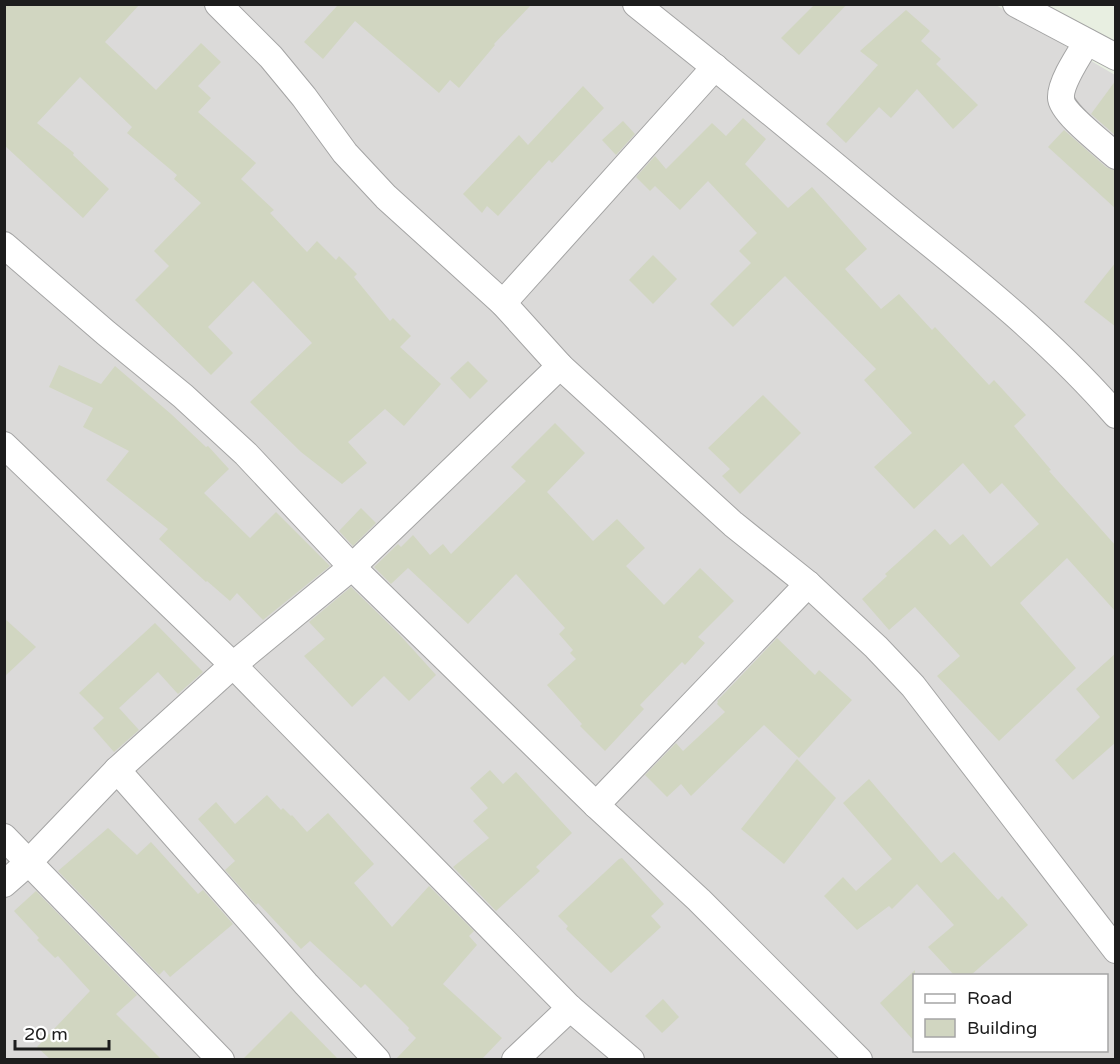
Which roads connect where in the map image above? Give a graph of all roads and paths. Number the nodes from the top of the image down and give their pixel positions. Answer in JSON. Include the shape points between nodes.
{"nodes":[{"id":1,"x":219,"y":4,"type":"edge"},
{"id":2,"x":636,"y":4,"type":"edge"},
{"id":3,"x":1016,"y":4,"type":"edge"},
{"id":4,"x":1087,"y":42,"type":"junction"},
{"id":5,"x":1116,"y":57,"type":"edge"},
{"id":6,"x":715,"y":67,"type":"junction"},
{"id":7,"x":1116,"y":156,"type":"edge"},
{"id":8,"x":4,"y":245,"type":"edge"},
{"id":9,"x":503,"y":303,"type":"junction"},
{"id":10,"x":560,"y":366,"type":"junction"},
{"id":11,"x":1116,"y":415,"type":"edge"},
{"id":12,"x":4,"y":445,"type":"edge"},
{"id":13,"x":352,"y":567,"type":"junction"},
{"id":14,"x":808,"y":584,"type":"junction"},
{"id":15,"x":233,"y":665,"type":"junction"},
{"id":16,"x":117,"y":770,"type":"junction"},
{"id":17,"x":596,"y":805,"type":"junction"},
{"id":18,"x":4,"y":837,"type":"edge"},
{"id":19,"x":28,"y":863,"type":"junction"},
{"id":20,"x":4,"y":884,"type":"edge"},
{"id":21,"x":1116,"y":950,"type":"edge"},
{"id":22,"x":570,"y":1008,"type":"junction"},
{"id":23,"x":221,"y":1059,"type":"edge"},
{"id":24,"x":377,"y":1059,"type":"edge"},
{"id":25,"x":515,"y":1059,"type":"edge"},
{"id":26,"x":631,"y":1059,"type":"edge"},
{"id":27,"x":860,"y":1059,"type":"edge"}],
"edges":[{"from":1,"to":9,"type":"street","via":[[271,57],[345,153],[386,197]]},
{"from":2,"to":6,"type":"street"},
{"from":3,"to":4,"type":"street"},
{"from":4,"to":5,"type":"street"},
{"from":4,"to":7,"type":"street","via":[[1062,88],[1060,100]]},
{"from":6,"to":9,"type":"street"},
{"from":6,"to":11,"type":"street","via":[[1032,329]]},
{"from":8,"to":13,"type":"street","via":[[231,440]]},
{"from":9,"to":10,"type":"street"},
{"from":10,"to":13,"type":"street"},
{"from":10,"to":14,"type":"street","via":[[733,524]]},
{"from":12,"to":15,"type":"street"},
{"from":13,"to":15,"type":"street"},
{"from":13,"to":17,"type":"street"},
{"from":14,"to":17,"type":"street"},
{"from":14,"to":21,"type":"street","via":[[913,687]]},
{"from":15,"to":16,"type":"street"},
{"from":15,"to":22,"type":"street"},
{"from":16,"to":19,"type":"street"},
{"from":16,"to":24,"type":"street"},
{"from":17,"to":27,"type":"street"},
{"from":18,"to":19,"type":"street"},
{"from":19,"to":20,"type":"street"},
{"from":19,"to":23,"type":"street"},
{"from":22,"to":25,"type":"street"},
{"from":22,"to":26,"type":"street"}]}
